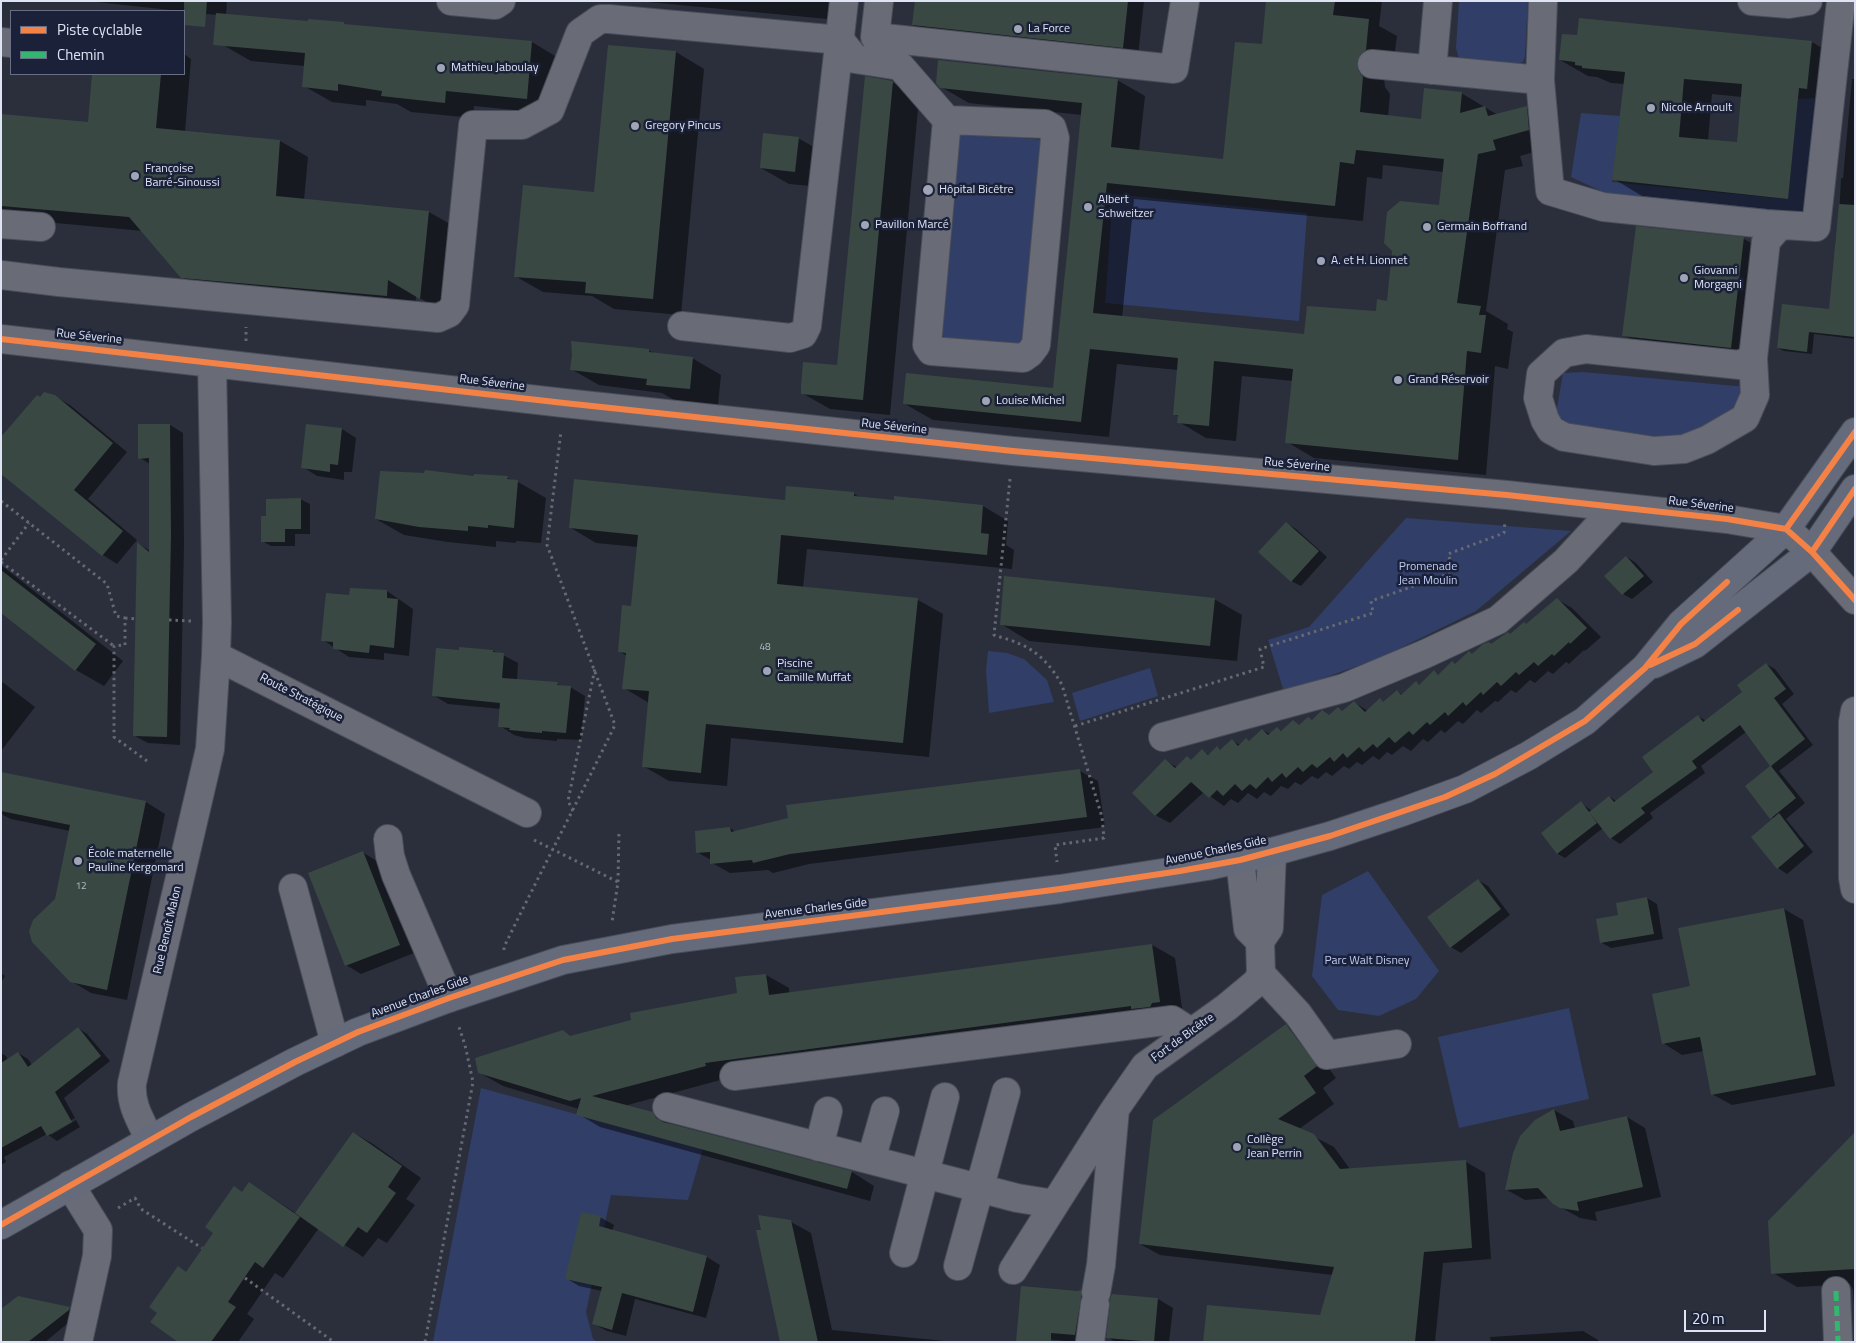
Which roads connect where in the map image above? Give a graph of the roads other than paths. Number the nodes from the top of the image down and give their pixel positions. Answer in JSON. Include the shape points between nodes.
{"nodes":[{"id":1,"x":451,"y":1,"type":"edge"},
{"id":2,"x":501,"y":1,"type":"edge"},
{"id":3,"x":844,"y":1,"type":"edge"},
{"id":4,"x":879,"y":1,"type":"edge"},
{"id":5,"x":1185,"y":1,"type":"edge"},
{"id":6,"x":1438,"y":1,"type":"edge"},
{"id":7,"x":1543,"y":1,"type":"edge"},
{"id":8,"x":1752,"y":1,"type":"edge"},
{"id":9,"x":1808,"y":1,"type":"edge"},
{"id":10,"x":1841,"y":1,"type":"edge"},
{"id":11,"x":840,"y":40,"type":"junction"},
{"id":12,"x":1372,"y":64,"type":"dead end"},
{"id":13,"x":1432,"y":70,"type":"junction"},
{"id":14,"x":1540,"y":80,"type":"junction"},
{"id":15,"x":947,"y":120,"type":"junction"},
{"id":16,"x":1,"y":224,"type":"edge"},
{"id":17,"x":1780,"y":225,"type":"junction"},
{"id":18,"x":41,"y":227,"type":"dead end"},
{"id":19,"x":1,"y":275,"type":"edge"},
{"id":20,"x":682,"y":326,"type":"dead end"},
{"id":21,"x":1,"y":339,"type":"edge"},
{"id":22,"x":1753,"y":358,"type":"junction"},
{"id":23,"x":212,"y":363,"type":"junction"},
{"id":24,"x":1855,"y":432,"type":"edge"},
{"id":25,"x":1855,"y":489,"type":"edge"},
{"id":26,"x":1616,"y":507,"type":"junction"},
{"id":27,"x":1786,"y":529,"type":"junction"},
{"id":28,"x":1812,"y":552,"type":"junction"},
{"id":29,"x":1855,"y":600,"type":"edge"},
{"id":30,"x":216,"y":656,"type":"junction"},
{"id":31,"x":1646,"y":668,"type":"junction"},
{"id":32,"x":1855,"y":711,"type":"edge"},
{"id":33,"x":1163,"y":737,"type":"dead end"},
{"id":34,"x":526,"y":813,"type":"road end"},
{"id":35,"x":388,"y":839,"type":"dead end"},
{"id":36,"x":1272,"y":852,"type":"junction"},
{"id":37,"x":1240,"y":860,"type":"junction"},
{"id":38,"x":293,"y":888,"type":"dead end"},
{"id":39,"x":1855,"y":888,"type":"edge"},
{"id":40,"x":1260,"y":941,"type":"junction"},
{"id":41,"x":1261,"y":974,"type":"junction"},
{"id":42,"x":449,"y":998,"type":"junction"},
{"id":43,"x":1191,"y":1032,"type":"junction"},
{"id":44,"x":335,"y":1043,"type":"junction"},
{"id":45,"x":1396,"y":1044,"type":"dead end"},
{"id":46,"x":734,"y":1076,"type":"dead end"},
{"id":47,"x":1006,"y":1092,"type":"dead end"},
{"id":48,"x":946,"y":1097,"type":"dead end"},
{"id":49,"x":667,"y":1107,"type":"dead end"},
{"id":50,"x":1116,"y":1109,"type":"junction"},
{"id":51,"x":885,"y":1110,"type":"dead end"},
{"id":52,"x":828,"y":1111,"type":"dead end"},
{"id":53,"x":150,"y":1140,"type":"junction"},
{"id":54,"x":819,"y":1147,"type":"junction"},
{"id":55,"x":871,"y":1160,"type":"junction"},
{"id":56,"x":926,"y":1174,"type":"junction"},
{"id":57,"x":70,"y":1185,"type":"junction"},
{"id":58,"x":980,"y":1189,"type":"junction"},
{"id":59,"x":1054,"y":1204,"type":"junction"},
{"id":60,"x":1,"y":1225,"type":"edge"},
{"id":61,"x":904,"y":1253,"type":"dead end"},
{"id":62,"x":958,"y":1266,"type":"dead end"},
{"id":63,"x":1013,"y":1270,"type":"dead end"},
{"id":64,"x":1836,"y":1290,"type":"dead end"},
{"id":65,"x":78,"y":1342,"type":"edge"},
{"id":66,"x":1090,"y":1342,"type":"edge"},
{"id":67,"x":1838,"y":1342,"type":"edge"}],
"edges":[{"from":1,"to":2,"type":"street","via":[[495,5]]},
{"from":3,"to":11,"type":"street"},
{"from":4,"to":5,"type":"street","via":[[875,36],[1174,69]]},
{"from":6,"to":13,"type":"street"},
{"from":7,"to":14,"type":"street"},
{"from":8,"to":9,"type":"street","via":[[1790,4]]},
{"from":10,"to":17,"type":"street","via":[[1816,227]]},
{"from":11,"to":15,"type":"street","via":[[855,60],[900,66]]},
{"from":11,"to":19,"type":"street","via":[[609,19],[600,19],[590,25],[580,33],[550,110],[522,125],[473,125],[455,305],[449,313],[438,318]]},
{"from":11,"to":20,"type":"street","via":[[807,326],[803,334],[790,338]]},
{"from":12,"to":13,"type":"street"},
{"from":13,"to":14,"type":"street"},
{"from":14,"to":17,"type":"street","via":[[1550,191],[1603,207]]},
{"from":15,"to":15,"type":"street","via":[[1045,124],[1052,128],[1055,138],[1036,345],[1023,358],[931,351],[927,345]]},
{"from":16,"to":18,"type":"street"},
{"from":17,"to":22,"type":"street","via":[[1766,241]]},
{"from":21,"to":23,"type":"street","name":"Rue Séverine"},
{"from":22,"to":22,"type":"street","via":[[1755,395],[1745,418],[1708,440],[1684,449],[1654,451],[1564,437],[1551,430],[1538,398],[1541,374],[1564,352],[1586,349],[1740,365]]},
{"from":23,"to":26,"type":"street","name":"Rue Séverine","via":[[1013,451]]},
{"from":23,"to":30,"type":"street"},
{"from":24,"to":27,"type":"main road","name":"Avenue Charles Gide"},
{"from":25,"to":28,"type":"main road","name":"Avenue Charles Gide"},
{"from":26,"to":27,"type":"street","name":"Rue Séverine"},
{"from":26,"to":33,"type":"street","via":[[1566,561],[1498,620],[1344,688]]},
{"from":27,"to":28,"type":"street"},
{"from":27,"to":31,"type":"main road","name":"Avenue Charles Gide","via":[[1681,624]]},
{"from":28,"to":29,"type":"street"},
{"from":28,"to":31,"type":"main road","name":"Avenue Charles Gide","via":[[1695,644]]},
{"from":30,"to":34,"type":"street","name":"Route Stratégique"},
{"from":30,"to":53,"type":"street","name":"Rue Benoît Malon","via":[[210,749],[132,1083],[132,1099]]},
{"from":31,"to":36,"type":"main road","name":"Avenue Charles Gide","via":[[1585,721],[1496,774],[1402,812]]},
{"from":32,"to":39,"type":"street"},
{"from":35,"to":42,"type":"street","via":[[396,875]]},
{"from":36,"to":37,"type":"main road","name":"Avenue Charles Gide"},
{"from":36,"to":40,"type":"street","via":[[1270,928]]},
{"from":37,"to":40,"type":"street","via":[[1248,929]]},
{"from":37,"to":42,"type":"main road","name":"Avenue Charles Gide","via":[[1180,872],[614,949],[563,960]]},
{"from":38,"to":44,"type":"street"},
{"from":40,"to":41,"type":"street"},
{"from":41,"to":43,"type":"street","name":"Fort de Bicêtre","via":[[1251,989]]},
{"from":41,"to":45,"type":"street","via":[[1298,1014],[1327,1055]]},
{"from":42,"to":44,"type":"main road","name":"Avenue Charles Gide"},
{"from":43,"to":46,"type":"street","via":[[1172,1020]]},
{"from":43,"to":50,"type":"street","name":"Fort de Bicêtre","via":[[1145,1066]]},
{"from":44,"to":53,"type":"main road","name":"Avenue Charles Gide"},
{"from":47,"to":58,"type":"street"},
{"from":48,"to":56,"type":"street"},
{"from":49,"to":54,"type":"street"},
{"from":50,"to":59,"type":"street"},
{"from":50,"to":66,"type":"street","name":"Fort de Bicêtre"},
{"from":51,"to":55,"type":"street"},
{"from":52,"to":54,"type":"street"},
{"from":53,"to":57,"type":"main road","name":"Avenue Charles Gide"},
{"from":54,"to":55,"type":"street"},
{"from":55,"to":56,"type":"street"},
{"from":56,"to":58,"type":"street"},
{"from":56,"to":61,"type":"street"},
{"from":57,"to":60,"type":"main road","name":"Avenue Charles Gide"},
{"from":57,"to":65,"type":"street","via":[[98,1230],[97,1256]]},
{"from":58,"to":59,"type":"street"},
{"from":58,"to":62,"type":"street"},
{"from":59,"to":63,"type":"street"},
{"from":64,"to":67,"type":"street"}]}
